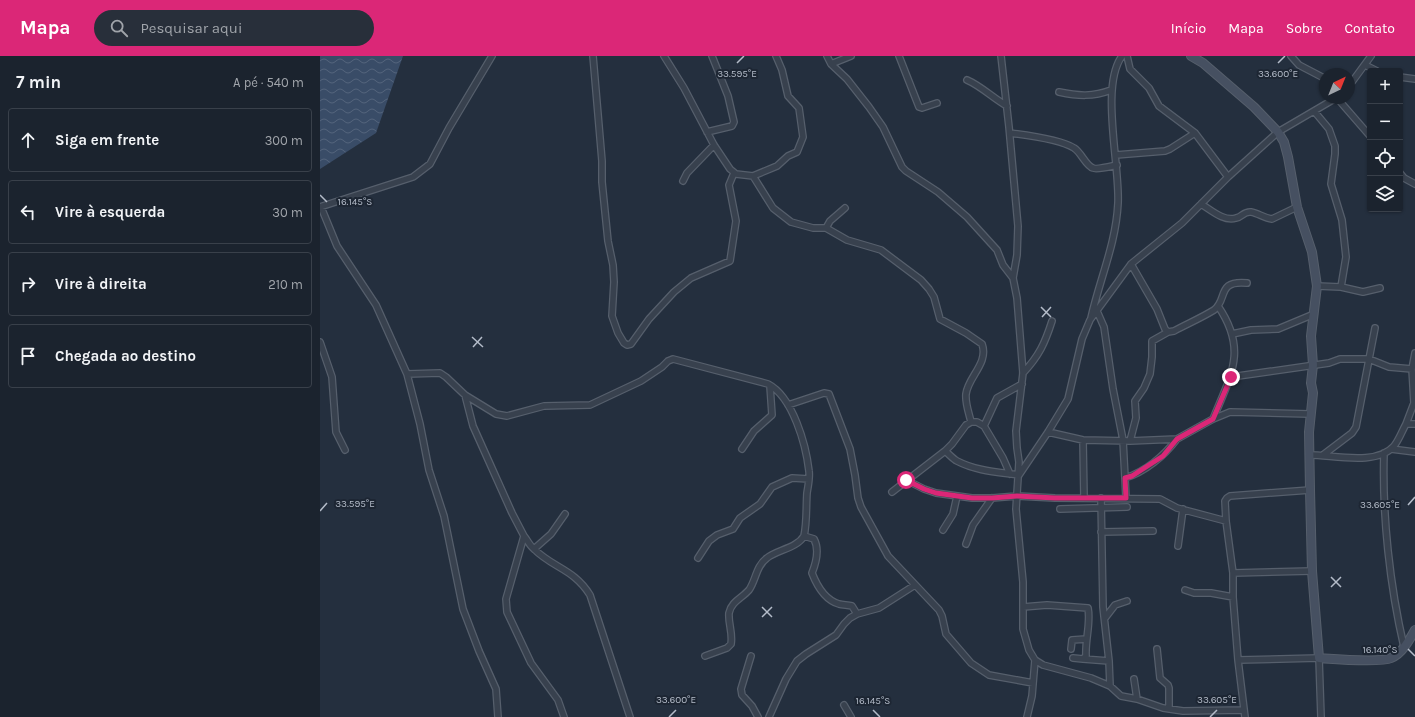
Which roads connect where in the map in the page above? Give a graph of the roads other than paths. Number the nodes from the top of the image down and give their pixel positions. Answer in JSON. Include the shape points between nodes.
{"nodes":[{"id":1,"x":492,"y":56,"type":"edge"},
{"id":2,"x":593,"y":56,"type":"edge"},
{"id":3,"x":664,"y":56,"type":"edge"},
{"id":4,"x":712,"y":56,"type":"edge"},
{"id":5,"x":776,"y":56,"type":"edge"},
{"id":6,"x":827,"y":56,"type":"edge"},
{"id":7,"x":851,"y":56,"type":"edge"},
{"id":8,"x":899,"y":56,"type":"edge"},
{"id":9,"x":1001,"y":56,"type":"edge"},
{"id":10,"x":1122,"y":56,"type":"edge"},
{"id":11,"x":1128,"y":56,"type":"edge"},
{"id":12,"x":1191,"y":56,"type":"edge"},
{"id":13,"x":1291,"y":56,"type":"edge"},
{"id":14,"x":1371,"y":56,"type":"edge"},
{"id":15,"x":1202,"y":60,"type":"edge"},
{"id":16,"x":831,"y":64,"type":"junction"},
{"id":17,"x":1365,"y":65,"type":"junction"},
{"id":18,"x":1371,"y":68,"type":"edge"},
{"id":19,"x":1319,"y":75,"type":"edge"},
{"id":20,"x":1403,"y":77,"type":"edge"},
{"id":21,"x":1355,"y":78,"type":"edge"},
{"id":22,"x":1415,"y":79,"type":"edge"},
{"id":23,"x":967,"y":80,"type":"dead end"},
{"id":24,"x":1111,"y":90,"type":"junction"},
{"id":25,"x":1059,"y":92,"type":"dead end"},
{"id":26,"x":937,"y":103,"type":"dead end"},
{"id":27,"x":1326,"y":104,"type":"edge"},
{"id":28,"x":1342,"y":104,"type":"edge"},
{"id":29,"x":1007,"y":106,"type":"junction"},
{"id":30,"x":1314,"y":111,"type":"junction"},
{"id":31,"x":707,"y":132,"type":"junction"},
{"id":32,"x":1278,"y":132,"type":"junction"},
{"id":33,"x":1010,"y":133,"type":"junction"},
{"id":34,"x":1195,"y":133,"type":"junction"},
{"id":35,"x":1367,"y":133,"type":"edge"},
{"id":36,"x":714,"y":146,"type":"junction"},
{"id":37,"x":1116,"y":155,"type":"junction"},
{"id":38,"x":1117,"y":165,"type":"junction"},
{"id":39,"x":734,"y":173,"type":"junction"},
{"id":40,"x":753,"y":176,"type":"junction"},
{"id":41,"x":1402,"y":176,"type":"edge"},
{"id":42,"x":1228,"y":177,"type":"junction"},
{"id":43,"x":683,"y":181,"type":"dead end"},
{"id":44,"x":1415,"y":184,"type":"edge"},
{"id":45,"x":1202,"y":204,"type":"junction"},
{"id":46,"x":320,"y":207,"type":"edge"},
{"id":47,"x":1297,"y":207,"type":"junction"},
{"id":48,"x":845,"y":208,"type":"dead end"},
{"id":49,"x":826,"y":228,"type":"junction"},
{"id":50,"x":1131,"y":264,"type":"junction"},
{"id":51,"x":1013,"y":278,"type":"junction"},
{"id":52,"x":1247,"y":283,"type":"dead end"},
{"id":53,"x":1317,"y":286,"type":"junction"},
{"id":54,"x":1341,"y":287,"type":"junction"},
{"id":55,"x":1380,"y":288,"type":"dead end"},
{"id":56,"x":1218,"y":306,"type":"junction"},
{"id":57,"x":1097,"y":311,"type":"junction"},
{"id":58,"x":1314,"y":314,"type":"junction"},
{"id":59,"x":1090,"y":320,"type":"junction"},
{"id":60,"x":1052,"y":321,"type":"dead end"},
{"id":61,"x":1375,"y":328,"type":"dead end"},
{"id":62,"x":1168,"y":332,"type":"junction"},
{"id":63,"x":1232,"y":334,"type":"junction"},
{"id":64,"x":320,"y":342,"type":"edge"},
{"id":65,"x":1415,"y":353,"type":"edge"},
{"id":66,"x":1369,"y":359,"type":"junction"},
{"id":67,"x":1313,"y":365,"type":"junction"},
{"id":68,"x":1412,"y":369,"type":"junction"},
{"id":69,"x":1023,"y":373,"type":"junction"},
{"id":70,"x":407,"y":374,"type":"junction"},
{"id":71,"x":1231,"y":377,"type":"junction"},
{"id":72,"x":1022,"y":384,"type":"junction"},
{"id":73,"x":770,"y":386,"type":"junction"},
{"id":74,"x":465,"y":395,"type":"junction"},
{"id":75,"x":788,"y":405,"type":"junction"},
{"id":76,"x":1310,"y":414,"type":"junction"},
{"id":77,"x":1213,"y":419,"type":"junction"},
{"id":78,"x":971,"y":422,"type":"junction"},
{"id":79,"x":1406,"y":424,"type":"junction"},
{"id":80,"x":1415,"y":424,"type":"edge"},
{"id":81,"x":984,"y":426,"type":"junction"},
{"id":82,"x":1048,"y":432,"type":"junction"},
{"id":83,"x":1177,"y":439,"type":"junction"},
{"id":84,"x":1083,"y":440,"type":"junction"},
{"id":85,"x":1123,"y":440,"type":"junction"},
{"id":86,"x":1130,"y":441,"type":"junction"},
{"id":87,"x":742,"y":448,"type":"dead end"},
{"id":88,"x":345,"y":450,"type":"dead end"},
{"id":89,"x":1391,"y":450,"type":"junction"},
{"id":90,"x":945,"y":451,"type":"junction"},
{"id":91,"x":1415,"y":452,"type":"edge"},
{"id":92,"x":1384,"y":453,"type":"junction"},
{"id":93,"x":1310,"y":455,"type":"junction"},
{"id":94,"x":1323,"y":455,"type":"junction"},
{"id":95,"x":1010,"y":474,"type":"junction"},
{"id":96,"x":1019,"y":475,"type":"junction"},
{"id":97,"x":1125,"y":478,"type":"junction"},
{"id":98,"x":809,"y":479,"type":"junction"},
{"id":99,"x":906,"y":480,"type":"junction"},
{"id":100,"x":1310,"y":490,"type":"junction"},
{"id":101,"x":892,"y":492,"type":"dead end"},
{"id":102,"x":957,"y":496,"type":"junction"},
{"id":103,"x":1017,"y":496,"type":"junction"},
{"id":104,"x":992,"y":498,"type":"junction"},
{"id":105,"x":1084,"y":498,"type":"junction"},
{"id":106,"x":1101,"y":498,"type":"junction"},
{"id":107,"x":1126,"y":498,"type":"junction"},
{"id":108,"x":1101,"y":507,"type":"junction"},
{"id":109,"x":1127,"y":508,"type":"dead end"},
{"id":110,"x":1060,"y":509,"type":"dead end"},
{"id":111,"x":1183,"y":509,"type":"junction"},
{"id":112,"x":565,"y":514,"type":"dead end"},
{"id":113,"x":1226,"y":521,"type":"junction"},
{"id":114,"x":943,"y":530,"type":"dead end"},
{"id":115,"x":1153,"y":531,"type":"dead end"},
{"id":116,"x":1101,"y":532,"type":"junction"},
{"id":117,"x":524,"y":536,"type":"junction"},
{"id":118,"x":804,"y":536,"type":"junction"},
{"id":119,"x":966,"y":544,"type":"dead end"},
{"id":120,"x":1178,"y":546,"type":"dead end"},
{"id":121,"x":534,"y":549,"type":"junction"},
{"id":122,"x":698,"y":558,"type":"dead end"},
{"id":123,"x":1312,"y":571,"type":"junction"},
{"id":124,"x":1233,"y":573,"type":"junction"},
{"id":125,"x":915,"y":585,"type":"junction"},
{"id":126,"x":1186,"y":590,"type":"dead end"},
{"id":127,"x":1233,"y":597,"type":"junction"},
{"id":128,"x":1127,"y":601,"type":"dead end"},
{"id":129,"x":1023,"y":607,"type":"junction"},
{"id":130,"x":857,"y":614,"type":"junction"},
{"id":131,"x":1105,"y":618,"type":"junction"},
{"id":132,"x":1415,"y":630,"type":"edge"},
{"id":133,"x":1086,"y":639,"type":"junction"},
{"id":134,"x":1404,"y":647,"type":"junction"},
{"id":135,"x":1071,"y":649,"type":"dead end"},
{"id":136,"x":1158,"y":649,"type":"dead end"},
{"id":137,"x":705,"y":656,"type":"dead end"},
{"id":138,"x":750,"y":656,"type":"dead end"},
{"id":139,"x":1073,"y":658,"type":"dead end"},
{"id":140,"x":1319,"y":658,"type":"junction"},
{"id":141,"x":1083,"y":659,"type":"junction"},
{"id":142,"x":1035,"y":660,"type":"junction"},
{"id":143,"x":1238,"y":660,"type":"junction"},
{"id":144,"x":1109,"y":661,"type":"junction"},
{"id":145,"x":1134,"y":679,"type":"dead end"},
{"id":146,"x":1033,"y":684,"type":"junction"},
{"id":147,"x":1110,"y":686,"type":"junction"},
{"id":148,"x":1137,"y":699,"type":"junction"},
{"id":149,"x":844,"y":705,"type":"dead end"},
{"id":150,"x":1168,"y":709,"type":"junction"},
{"id":151,"x":1244,"y":710,"type":"junction"},
{"id":152,"x":498,"y":717,"type":"edge"},
{"id":153,"x":564,"y":717,"type":"edge"},
{"id":154,"x":630,"y":717,"type":"edge"},
{"id":155,"x":758,"y":717,"type":"edge"},
{"id":156,"x":769,"y":717,"type":"edge"},
{"id":157,"x":851,"y":717,"type":"edge"},
{"id":158,"x":1027,"y":717,"type":"edge"},
{"id":159,"x":1245,"y":717,"type":"edge"},
{"id":160,"x":1320,"y":717,"type":"edge"}],
"edges":[{"from":1,"to":46,"type":"street","via":[[425,169],[413,177]]},
{"from":2,"to":39,"type":"street","via":[[602,182],[613,266],[612,316],[627,345],[631,344],[651,316],[686,282],[730,261],[736,221],[729,185]]},
{"from":3,"to":31,"type":"street"},
{"from":4,"to":31,"type":"street","via":[[728,96],[734,122],[732,126]]},
{"from":5,"to":40,"type":"street","via":[[788,96],[799,108],[802,139],[798,152],[788,156],[777,166]]},
{"from":6,"to":16,"type":"street"},
{"from":7,"to":16,"type":"street"},
{"from":8,"to":26,"type":"street","via":[[919,107]]},
{"from":9,"to":29,"type":"street"},
{"from":10,"to":24,"type":"street"},
{"from":11,"to":34,"type":"street","via":[[1130,70],[1149,88],[1159,106]]},
{"from":12,"to":15,"type":"street"},
{"from":13,"to":19,"type":"street","via":[[1299,65]]},
{"from":14,"to":17,"type":"street"},
{"from":15,"to":32,"type":"street"},
{"from":16,"to":51,"type":"street","via":[[847,79],[883,127],[902,167],[938,192],[967,217],[997,250],[1003,265]]},
{"from":17,"to":18,"type":"street"},
{"from":17,"to":21,"type":"street"},
{"from":20,"to":22,"type":"street"},
{"from":23,"to":29,"type":"street"},
{"from":24,"to":25,"type":"street","via":[[1083,96]]},
{"from":24,"to":37,"type":"street"},
{"from":27,"to":30,"type":"street"},
{"from":28,"to":35,"type":"street"},
{"from":29,"to":33,"type":"street"},
{"from":30,"to":32,"type":"street"},
{"from":30,"to":54,"type":"street","via":[[1329,129],[1335,146],[1331,184],[1342,220],[1346,257]]},
{"from":31,"to":36,"type":"street"},
{"from":32,"to":42,"type":"street"},
{"from":32,"to":47,"type":"street","via":[[1286,149]]},
{"from":33,"to":38,"type":"street","via":[[1070,146],[1078,151],[1092,168]]},
{"from":33,"to":51,"type":"street","via":[[1018,226]]},
{"from":34,"to":37,"type":"street","via":[[1164,151]]},
{"from":34,"to":42,"type":"street"},
{"from":36,"to":39,"type":"street"},
{"from":36,"to":43,"type":"street","via":[[687,173]]},
{"from":37,"to":38,"type":"street"},
{"from":38,"to":59,"type":"street","via":[[1118,204],[1114,239]]},
{"from":39,"to":40,"type":"street"},
{"from":40,"to":49,"type":"street","via":[[779,214],[791,222],[813,228]]},
{"from":41,"to":44,"type":"street"},
{"from":42,"to":45,"type":"street"},
{"from":45,"to":47,"type":"street","via":[[1218,216],[1231,219],[1250,212],[1272,219]]},
{"from":45,"to":50,"type":"street"},
{"from":46,"to":70,"type":"street","via":[[338,246],[376,306]]},
{"from":47,"to":53,"type":"street","via":[[1312,252]]},
{"from":48,"to":49,"type":"street"},
{"from":49,"to":78,"type":"street","via":[[847,240],[874,247],[887,254],[929,289],[940,319],[982,344],[982,360],[967,388],[966,395]]},
{"from":50,"to":57,"type":"street"},
{"from":50,"to":62,"type":"street"},
{"from":51,"to":69,"type":"street"},
{"from":52,"to":56,"type":"street","via":[[1236,282],[1227,287]]},
{"from":53,"to":54,"type":"street"},
{"from":53,"to":58,"type":"street"},
{"from":54,"to":55,"type":"street","via":[[1363,292]]},
{"from":56,"to":62,"type":"street"},
{"from":56,"to":63,"type":"street"},
{"from":57,"to":59,"type":"street"},
{"from":57,"to":85,"type":"street","via":[[1104,328]]},
{"from":58,"to":63,"type":"street","via":[[1278,329]]},
{"from":58,"to":67,"type":"street","via":[[1311,336]]},
{"from":59,"to":82,"type":"street","via":[[1082,339],[1068,399]]},
{"from":60,"to":69,"type":"street","via":[[1041,351]]},
{"from":61,"to":66,"type":"street"},
{"from":62,"to":86,"type":"street","via":[[1152,341],[1150,374],[1135,401],[1136,418]]},
{"from":63,"to":71,"type":"street","via":[[1235,345]]},
{"from":64,"to":88,"type":"street","via":[[332,377],[336,432]]},
{"from":65,"to":68,"type":"street"},
{"from":66,"to":67,"type":"street","via":[[1340,359],[1329,364]]},
{"from":66,"to":68,"type":"street","via":[[1389,367]]},
{"from":66,"to":94,"type":"street","via":[[1356,426],[1352,433]]},
{"from":67,"to":71,"type":"street"},
{"from":67,"to":76,"type":"street"},
{"from":68,"to":79,"type":"street","via":[[1414,403]]},
{"from":69,"to":72,"type":"street"},
{"from":70,"to":74,"type":"street","via":[[440,373]]},
{"from":70,"to":152,"type":"street","via":[[429,470],[444,516],[463,609],[496,689]]},
{"from":71,"to":77,"type":"street"},
{"from":72,"to":81,"type":"street","via":[[997,398]]},
{"from":72,"to":96,"type":"street","via":[[1016,431]]},
{"from":73,"to":74,"type":"street","via":[[673,359],[641,381],[588,406],[544,406],[501,416]]},
{"from":73,"to":75,"type":"street"},
{"from":73,"to":87,"type":"street","via":[[772,415],[754,431]]},
{"from":74,"to":117,"type":"street","via":[[473,426]]},
{"from":75,"to":98,"type":"street","via":[[799,430]]},
{"from":75,"to":125,"type":"street","via":[[824,392],[829,394],[850,449],[859,502],[885,551]]},
{"from":76,"to":77,"type":"street","via":[[1230,412]]},
{"from":76,"to":93,"type":"street"},
{"from":77,"to":83,"type":"street"},
{"from":78,"to":81,"type":"street"},
{"from":78,"to":90,"type":"street"},
{"from":79,"to":80,"type":"street"},
{"from":79,"to":89,"type":"street"},
{"from":81,"to":95,"type":"street"},
{"from":82,"to":84,"type":"street"},
{"from":82,"to":96,"type":"street"},
{"from":83,"to":86,"type":"street"},
{"from":83,"to":97,"type":"street","via":[[1163,456]]},
{"from":84,"to":85,"type":"street"},
{"from":84,"to":105,"type":"street"},
{"from":85,"to":86,"type":"street"},
{"from":85,"to":97,"type":"street"},
{"from":89,"to":91,"type":"street"},
{"from":89,"to":92,"type":"street"},
{"from":90,"to":95,"type":"street","via":[[968,465]]},
{"from":90,"to":99,"type":"street"},
{"from":92,"to":94,"type":"street","via":[[1366,458]]},
{"from":92,"to":134,"type":"street","via":[[1386,516],[1394,599]]},
{"from":93,"to":94,"type":"street"},
{"from":93,"to":100,"type":"street"},
{"from":95,"to":96,"type":"street"},
{"from":96,"to":103,"type":"street"},
{"from":97,"to":107,"type":"street"},
{"from":98,"to":118,"type":"street"},
{"from":98,"to":122,"type":"street","via":[[792,478],[772,487],[760,504],[740,518],[733,529],[709,541]]},
{"from":99,"to":101,"type":"street"},
{"from":99,"to":102,"type":"street","via":[[931,492]]},
{"from":100,"to":113,"type":"street","via":[[1228,497],[1225,501]]},
{"from":100,"to":123,"type":"street"},
{"from":102,"to":104,"type":"street"},
{"from":102,"to":114,"type":"street","via":[[953,514]]},
{"from":103,"to":104,"type":"street"},
{"from":103,"to":105,"type":"street"},
{"from":103,"to":129,"type":"street"},
{"from":104,"to":119,"type":"street","via":[[973,525]]},
{"from":105,"to":106,"type":"street"},
{"from":106,"to":107,"type":"street"},
{"from":106,"to":108,"type":"street"},
{"from":107,"to":111,"type":"street","via":[[1160,499]]},
{"from":108,"to":109,"type":"street"},
{"from":108,"to":110,"type":"street"},
{"from":108,"to":116,"type":"street"},
{"from":111,"to":113,"type":"street"},
{"from":111,"to":120,"type":"street"},
{"from":112,"to":121,"type":"street","via":[[551,534]]},
{"from":113,"to":124,"type":"street"},
{"from":115,"to":116,"type":"street"},
{"from":116,"to":131,"type":"street"},
{"from":117,"to":121,"type":"street"},
{"from":117,"to":153,"type":"street","via":[[506,599],[507,612],[531,663],[558,700]]},
{"from":118,"to":130,"type":"street","via":[[814,539],[816,543],[816,562],[812,573],[818,587],[828,598],[839,604],[852,606]]},
{"from":118,"to":137,"type":"street","via":[[799,542],[763,561],[748,591],[731,606],[731,644]]},
{"from":121,"to":154,"type":"street","via":[[576,577],[590,595]]},
{"from":123,"to":124,"type":"street"},
{"from":123,"to":140,"type":"street"},
{"from":124,"to":127,"type":"street"},
{"from":125,"to":130,"type":"street","via":[[879,608]]},
{"from":125,"to":146,"type":"street","via":[[939,610],[946,634],[971,663],[989,675]]},
{"from":126,"to":127,"type":"street"},
{"from":127,"to":143,"type":"street"},
{"from":128,"to":131,"type":"street","via":[[1115,605]]},
{"from":129,"to":133,"type":"street","via":[[1047,605],[1088,608]]},
{"from":129,"to":142,"type":"street","via":[[1025,640]]},
{"from":130,"to":156,"type":"street","via":[[847,620],[836,635],[797,661]]},
{"from":131,"to":144,"type":"street"},
{"from":132,"to":134,"type":"street"},
{"from":133,"to":135,"type":"street","via":[[1072,640]]},
{"from":133,"to":141,"type":"street","via":[[1086,656]]},
{"from":134,"to":140,"type":"street","via":[[1395,657],[1387,660]]},
{"from":136,"to":150,"type":"street","via":[[1160,678],[1169,688]]},
{"from":138,"to":155,"type":"street","via":[[741,689]]},
{"from":139,"to":141,"type":"street"},
{"from":140,"to":143,"type":"street"},
{"from":140,"to":160,"type":"street"},
{"from":141,"to":144,"type":"street"},
{"from":142,"to":146,"type":"street"},
{"from":142,"to":147,"type":"street","via":[[1043,665]]},
{"from":143,"to":151,"type":"street"},
{"from":144,"to":147,"type":"street"},
{"from":145,"to":148,"type":"street"},
{"from":146,"to":158,"type":"street"},
{"from":147,"to":148,"type":"street","via":[[1121,696]]},
{"from":148,"to":150,"type":"street"},
{"from":149,"to":157,"type":"street"},
{"from":150,"to":151,"type":"street"},
{"from":151,"to":159,"type":"street"}]}
